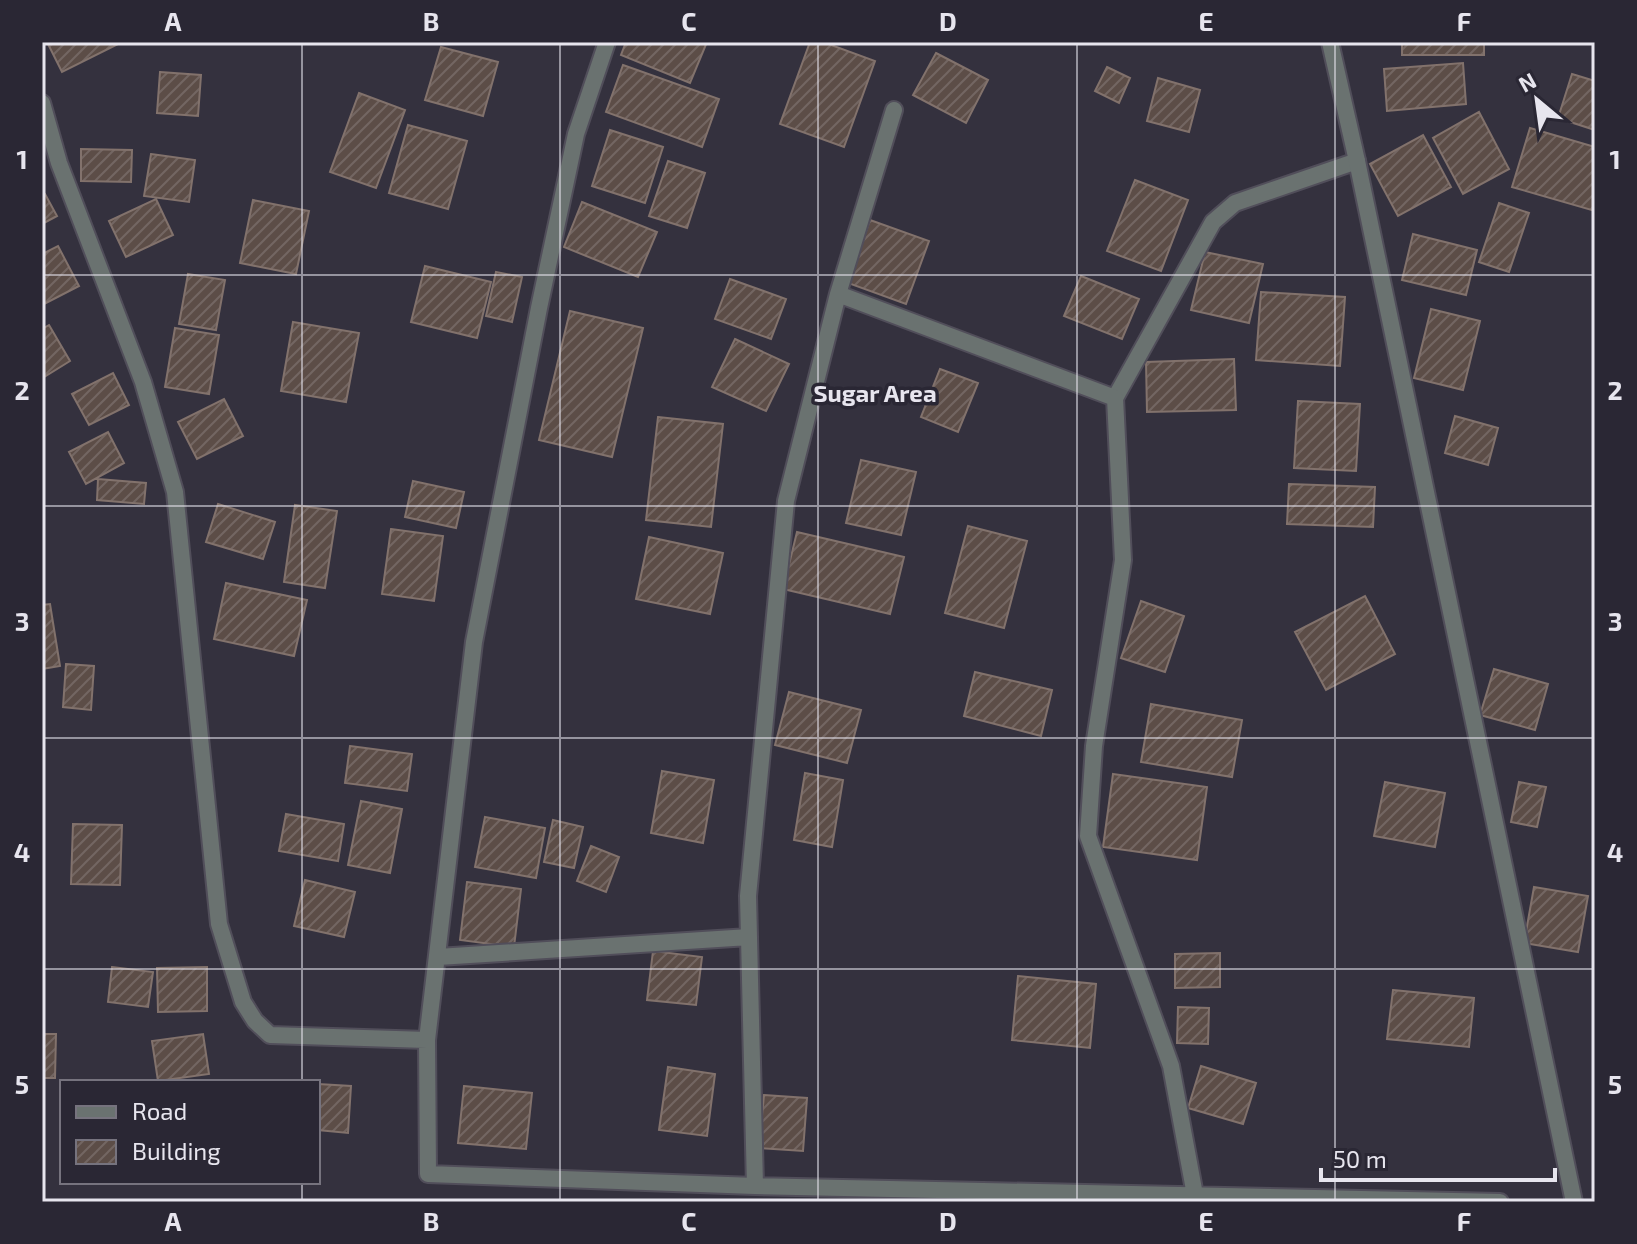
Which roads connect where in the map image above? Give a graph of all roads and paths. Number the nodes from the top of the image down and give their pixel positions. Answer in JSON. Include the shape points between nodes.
{"nodes":[{"id":1,"x":607,"y":42,"type":"edge"},
{"id":2,"x":1330,"y":42,"type":"edge"},
{"id":3,"x":42,"y":103,"type":"edge"},
{"id":4,"x":894,"y":110,"type":"dead end"},
{"id":5,"x":1357,"y":161,"type":"junction"},
{"id":6,"x":838,"y":294,"type":"junction"},
{"id":7,"x":1115,"y":398,"type":"junction"},
{"id":8,"x":749,"y":937,"type":"junction"},
{"id":9,"x":438,"y":957,"type":"junction"},
{"id":10,"x":427,"y":1040,"type":"junction"},
{"id":11,"x":755,"y":1186,"type":"junction"},
{"id":12,"x":1195,"y":1195,"type":"junction"},
{"id":13,"x":1500,"y":1202,"type":"edge"},
{"id":14,"x":1574,"y":1202,"type":"edge"}],
"edges":[{"from":1,"to":9,"type":"street","via":[[576,134],[474,642]]},
{"from":2,"to":5,"type":"street"},
{"from":3,"to":10,"type":"street","via":[[59,163],[143,382],[175,492],[219,924],[243,1002],[270,1035]]},
{"from":4,"to":6,"type":"street"},
{"from":5,"to":7,"type":"street","via":[[1235,203],[1213,222]]},
{"from":5,"to":14,"type":"street"},
{"from":6,"to":7,"type":"street"},
{"from":6,"to":8,"type":"street","via":[[786,501],[748,896]]},
{"from":7,"to":12,"type":"street","via":[[1123,560],[1094,746],[1088,836],[1171,1066]]},
{"from":8,"to":9,"type":"street"},
{"from":8,"to":11,"type":"street"},
{"from":9,"to":10,"type":"street"},
{"from":10,"to":11,"type":"street","via":[[428,1174]]},
{"from":11,"to":12,"type":"street"},
{"from":12,"to":13,"type":"street"}]}
